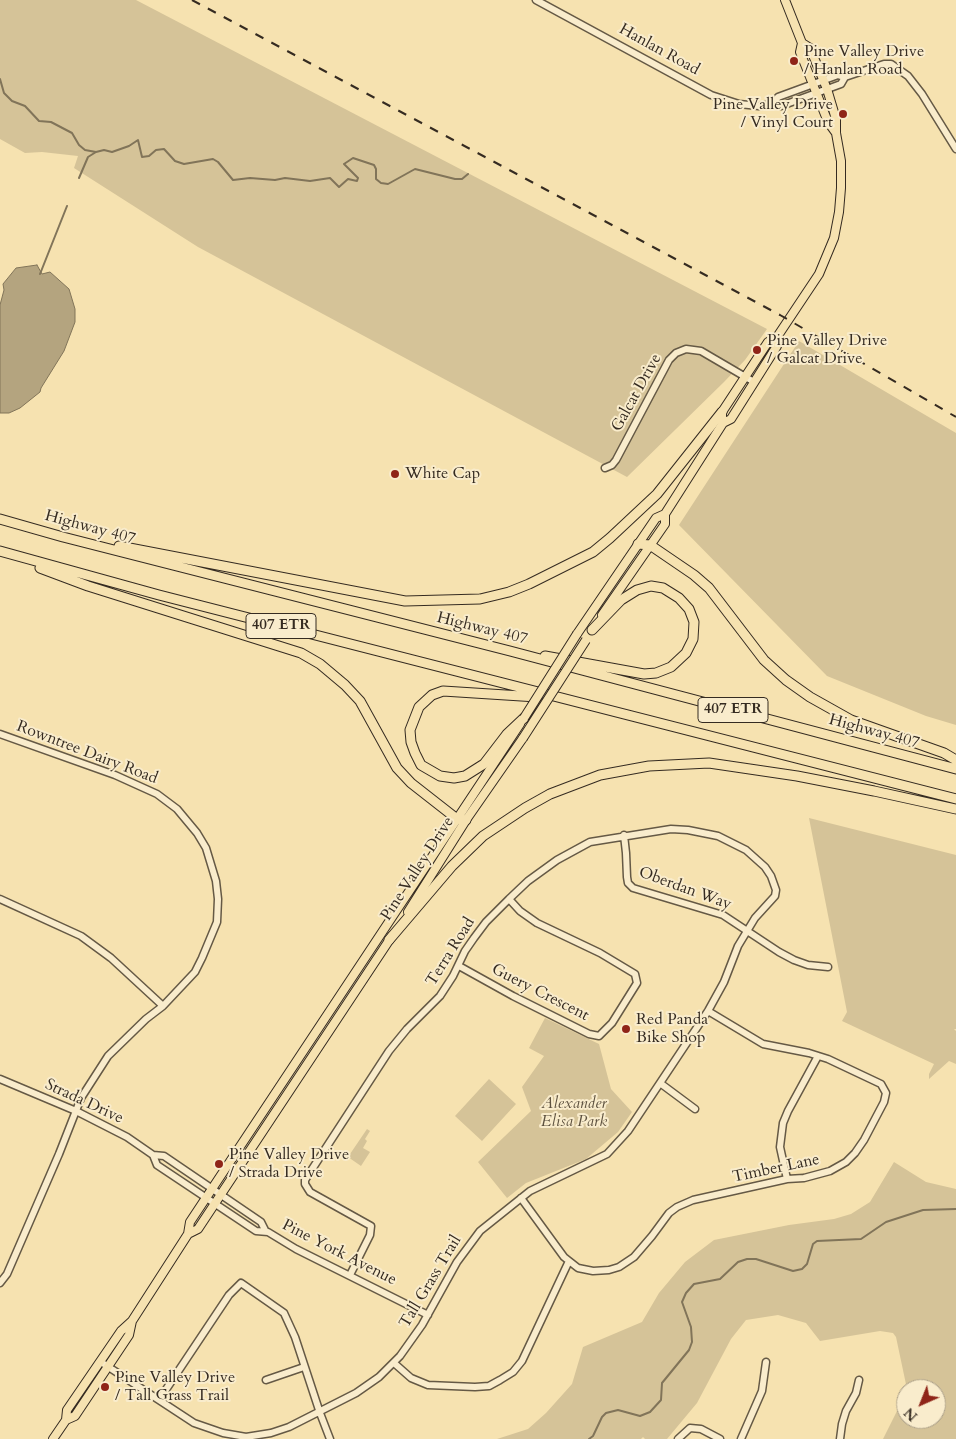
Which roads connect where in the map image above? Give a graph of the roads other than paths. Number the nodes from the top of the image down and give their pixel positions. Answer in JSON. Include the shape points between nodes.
{"nodes":[{"id":1,"x":536,"y":0,"type":"edge"},
{"id":2,"x":786,"y":0,"type":"edge"},
{"id":3,"x":802,"y":43,"type":"junction"},
{"id":4,"x":845,"y":77,"type":"junction"},
{"id":5,"x":824,"y":80,"type":"junction"},
{"id":6,"x":812,"y":84,"type":"junction"},
{"id":7,"x":828,"y":88,"type":"junction"},
{"id":8,"x":816,"y":92,"type":"junction"},
{"id":9,"x":773,"y":104,"type":"junction"},
{"id":10,"x":836,"y":133,"type":"junction"},
{"id":11,"x":956,"y":149,"type":"edge"},
{"id":12,"x":777,"y":338,"type":"junction"},
{"id":13,"x":746,"y":377,"type":"junction"},
{"id":14,"x":754,"y":382,"type":"junction"},
{"id":15,"x":722,"y":412,"type":"junction"},
{"id":16,"x":723,"y":423,"type":"junction"},
{"id":17,"x":605,"y":468,"type":"dead end"},
{"id":18,"x":665,"y":514,"type":"junction"},
{"id":19,"x":0,"y":519,"type":"edge"},
{"id":20,"x":63,"y":537,"type":"junction"},
{"id":21,"x":638,"y":544,"type":"junction"},
{"id":22,"x":650,"y":545,"type":"junction"},
{"id":23,"x":0,"y":552,"type":"edge"},
{"id":24,"x":592,"y":630,"type":"junction"},
{"id":25,"x":510,"y":651,"type":"junction"},
{"id":26,"x":562,"y":699,"type":"junction"},
{"id":27,"x":524,"y":718,"type":"joint"},
{"id":28,"x":513,"y":731,"type":"junction"},
{"id":29,"x":0,"y":734,"type":"edge"},
{"id":30,"x":956,"y":760,"type":"edge"},
{"id":31,"x":956,"y":769,"type":"edge"},
{"id":32,"x":956,"y":800,"type":"edge"},
{"id":33,"x":956,"y":809,"type":"edge"},
{"id":34,"x":462,"y":820,"type":"junction"},
{"id":35,"x":624,"y":835,"type":"junction"},
{"id":36,"x":0,"y":899,"type":"edge"},
{"id":37,"x":509,"y":899,"type":"junction"},
{"id":38,"x":748,"y":930,"type":"junction"},
{"id":39,"x":390,"y":940,"type":"junction"},
{"id":40,"x":459,"y":966,"type":"junction"},
{"id":41,"x":828,"y":967,"type":"dead end"},
{"id":42,"x":163,"y":1006,"type":"junction"},
{"id":43,"x":708,"y":1011,"type":"junction"},
{"id":44,"x":818,"y":1056,"type":"junction"},
{"id":45,"x":0,"y":1078,"type":"edge"},
{"id":46,"x":660,"y":1083,"type":"junction"},
{"id":47,"x":695,"y":1109,"type":"dead end"},
{"id":48,"x":76,"y":1111,"type":"junction"},
{"id":49,"x":153,"y":1155,"type":"junction"},
{"id":50,"x":787,"y":1179,"type":"junction"},
{"id":51,"x":212,"y":1189,"type":"junction"},
{"id":52,"x":222,"y":1195,"type":"junction"},
{"id":53,"x":206,"y":1198,"type":"junction"},
{"id":54,"x":521,"y":1198,"type":"junction"},
{"id":55,"x":215,"y":1204,"type":"junction"},
{"id":56,"x":265,"y":1230,"type":"junction"},
{"id":57,"x":188,"y":1234,"type":"junction"},
{"id":58,"x":569,"y":1261,"type":"junction"},
{"id":59,"x":350,"y":1275,"type":"junction"},
{"id":60,"x":0,"y":1283,"type":"edge"},
{"id":61,"x":428,"y":1315,"type":"junction"},
{"id":62,"x":132,"y":1321,"type":"junction"},
{"id":63,"x":100,"y":1361,"type":"junction"},
{"id":64,"x":766,"y":1362,"type":"dead end"},
{"id":65,"x":394,"y":1363,"type":"junction"},
{"id":66,"x":108,"y":1366,"type":"junction"},
{"id":67,"x":304,"y":1366,"type":"junction"},
{"id":68,"x":266,"y":1380,"type":"dead end"},
{"id":69,"x":859,"y":1380,"type":"dead end"},
{"id":70,"x":159,"y":1400,"type":"junction"},
{"id":71,"x":320,"y":1413,"type":"junction"},
{"id":72,"x":66,"y":1420,"type":"junction"},
{"id":73,"x":246,"y":1438,"type":"edge"},
{"id":74,"x":53,"y":1439,"type":"edge"},
{"id":75,"x":330,"y":1439,"type":"edge"},
{"id":76,"x":678,"y":1439,"type":"edge"},
{"id":77,"x":720,"y":1439,"type":"edge"},
{"id":78,"x":741,"y":1439,"type":"edge"},
{"id":79,"x":840,"y":1439,"type":"edge"}],
"edges":[{"from":1,"to":9,"type":"street","name":"Hanlan Road","via":[[711,95],[747,105]]},
{"from":2,"to":3,"type":"main road","name":"Pine Valley Drive"},
{"from":3,"to":5,"type":"main road","name":"Pine Valley Drive","via":[[810,48]]},
{"from":3,"to":6,"type":"main road","name":"Pine Valley Drive","via":[[800,52]]},
{"from":4,"to":5,"type":"street","name":"Hanlan Road","via":[[838,75]]},
{"from":4,"to":7,"type":"street","name":"Hanlan Road","via":[[841,84]]},
{"from":4,"to":11,"type":"street","via":[[884,64],[899,68],[922,94]]},
{"from":5,"to":6,"type":"street","name":"Hanlan Road"},
{"from":5,"to":7,"type":"main road","name":"Pine Valley Drive"},
{"from":6,"to":8,"type":"main road","name":"Pine Valley Drive"},
{"from":6,"to":9,"type":"street","name":"Hanlan Road","via":[[778,97]]},
{"from":7,"to":8,"type":"street","name":"Hanlan Road"},
{"from":7,"to":10,"type":"main road","name":"Pine Valley Drive"},
{"from":8,"to":9,"type":"street","name":"Hanlan Road","via":[[781,106]]},
{"from":8,"to":10,"type":"main road","name":"Pine Valley Drive"},
{"from":10,"to":12,"type":"main road","name":"Pine Valley Drive","via":[[842,188],[834,238],[819,274]]},
{"from":12,"to":13,"type":"main road","name":"Pine Valley Drive","via":[[768,342]]},
{"from":12,"to":14,"type":"main road","name":"Pine Valley Drive","via":[[776,346]]},
{"from":13,"to":14,"type":"street","name":"Galcat Drive"},
{"from":13,"to":15,"type":"main road","name":"Pine Valley Drive"},
{"from":13,"to":17,"type":"street","name":"Galcat Drive","via":[[697,350],[686,349],[676,354],[669,360],[616,460]]},
{"from":14,"to":16,"type":"main road","name":"Pine Valley Drive","via":[[731,419]]},
{"from":15,"to":16,"type":"main road"},
{"from":15,"to":20,"type":"highway","via":[[657,494],[593,552],[529,584],[480,599],[404,600]]},
{"from":16,"to":18,"type":"main road","name":"Pine Valley Drive"},
{"from":18,"to":21,"type":"main road","name":"Pine Valley Drive","via":[[656,518]]},
{"from":18,"to":22,"type":"main road","name":"Pine Valley Drive","via":[[665,524]]},
{"from":19,"to":20,"type":"highway","name":"Highway 407","number":"407 ETR"},
{"from":20,"to":25,"type":"highway","name":"Highway 407","number":"407 ETR"},
{"from":21,"to":22,"type":"highway"},
{"from":21,"to":27,"type":"main road","name":"Pine Valley Drive","bridge":true},
{"from":22,"to":24,"type":"main road","name":"Pine Valley Drive"},
{"from":22,"to":30,"type":"highway","via":[[710,588],[764,660],[810,697],[851,720]]},
{"from":23,"to":26,"type":"highway","number":"407 ETR"},
{"from":23,"to":34,"type":"highway","via":[[88,586],[301,653],[320,664],[360,701],[398,768],[411,783]]},
{"from":24,"to":25,"type":"highway","via":[[621,600],[651,586],[663,588],[679,598],[689,609],[694,622],[693,639],[686,653],[671,667],[656,673],[644,674]]},
{"from":24,"to":34,"type":"main road","name":"Pine Valley Drive","bridge":true,"via":[[523,738]]},
{"from":25,"to":31,"type":"highway","name":"Highway 407","number":"407 ETR"},
{"from":26,"to":28,"type":"highway","via":[[443,691],[432,695],[419,707],[410,730],[414,753],[422,765],[440,776],[454,778],[465,776],[484,764]]},
{"from":26,"to":32,"type":"highway","number":"407 ETR"},
{"from":27,"to":28,"type":"highway"},
{"from":28,"to":34,"type":"main road","name":"Pine Valley Drive"},
{"from":29,"to":42,"type":"street","name":"Rowntree Dairy Road","via":[[115,775],[157,794],[177,809],[206,848],[216,881],[217,922],[195,972]]},
{"from":33,"to":39,"type":"highway","via":[[874,791],[709,763],[650,766],[600,775],[550,794],[483,836],[452,866]]},
{"from":34,"to":39,"type":"main road","name":"Pine Valley Drive"},
{"from":34,"to":51,"type":"main road","name":"Pine Valley Drive"},
{"from":35,"to":37,"type":"street","name":"Terra Road","via":[[590,842],[564,855]]},
{"from":35,"to":38,"type":"street","name":"Oberdan Way","via":[[626,877],[633,888],[723,915]]},
{"from":35,"to":38,"type":"street","name":"Terra Road","via":[[688,830],[718,836],[746,850],[765,867],[776,890],[775,896]]},
{"from":36,"to":42,"type":"street","via":[[81,936],[111,958]]},
{"from":37,"to":40,"type":"street","name":"Terra Road","via":[[474,938]]},
{"from":37,"to":40,"type":"street","name":"Guery Crescent","via":[[537,923],[635,974],[637,983],[612,1023],[599,1036],[589,1034]]},
{"from":38,"to":41,"type":"street","name":"Oberdan Way","via":[[794,960]]},
{"from":38,"to":43,"type":"street","name":"Tall Grass Trail"},
{"from":39,"to":52,"type":"main road","name":"Pine Valley Drive"},
{"from":40,"to":59,"type":"street","name":"Terra Road","via":[[440,996],[389,1051],[305,1180],[310,1192],[371,1226],[370,1235]]},
{"from":42,"to":48,"type":"street","name":"Rowntree Dairy Road","via":[[108,1056]]},
{"from":43,"to":44,"type":"street","name":"Timber Lane","via":[[763,1044]]},
{"from":43,"to":46,"type":"street","name":"Tall Grass Trail"},
{"from":44,"to":50,"type":"street","via":[[784,1123],[780,1146]]},
{"from":44,"to":50,"type":"street","name":"Timber Lane","via":[[881,1084],[886,1093],[884,1102],[864,1140],[846,1162],[830,1171]]},
{"from":45,"to":48,"type":"street","name":"Strada Drive"},
{"from":46,"to":47,"type":"street"},
{"from":46,"to":54,"type":"street","name":"Tall Grass Trail","via":[[628,1131],[607,1154]]},
{"from":48,"to":49,"type":"street","name":"Strada Drive"},
{"from":48,"to":60,"type":"street","name":"Rowntree Dairy Road"},
{"from":49,"to":51,"type":"street","name":"Strada Drive","via":[[164,1156]]},
{"from":49,"to":53,"type":"street","name":"Strada Drive","via":[[157,1165]]},
{"from":50,"to":58,"type":"street","name":"Timber Lane","via":[[693,1200],[677,1207],[668,1213],[634,1256],[619,1267],[593,1271],[578,1268]]},
{"from":51,"to":52,"type":"street","name":"Strada Drive"},
{"from":51,"to":53,"type":"main road","name":"Pine Valley Drive"},
{"from":52,"to":55,"type":"main road","name":"Pine Valley Drive"},
{"from":52,"to":56,"type":"street","name":"Pine York Avenue","via":[[261,1222]]},
{"from":53,"to":55,"type":"street","name":"Pine York Avenue"},
{"from":53,"to":57,"type":"main road","name":"Pine Valley Drive","via":[[190,1222]]},
{"from":54,"to":58,"type":"street","name":"Timber Lane"},
{"from":54,"to":61,"type":"street","name":"Tall Grass Trail","via":[[471,1241]]},
{"from":55,"to":56,"type":"street","name":"Pine York Avenue","via":[[256,1230]]},
{"from":55,"to":57,"type":"main road","name":"Pine Valley Drive","via":[[198,1229]]},
{"from":56,"to":59,"type":"street","name":"Pine York Avenue"},
{"from":57,"to":62,"type":"main road","name":"Pine Valley Drive"},
{"from":58,"to":65,"type":"street","via":[[522,1361],[500,1380],[489,1386],[475,1387],[428,1385],[411,1378]]},
{"from":59,"to":61,"type":"street","name":"Pine York Avenue"},
{"from":61,"to":65,"type":"street","name":"Tall Grass Trail"},
{"from":62,"to":63,"type":"main road","name":"Pine Valley Drive"},
{"from":62,"to":66,"type":"main road","name":"Pine Valley Drive","via":[[129,1335]]},
{"from":63,"to":66,"type":"street","name":"Tall Grass Trail"},
{"from":63,"to":72,"type":"main road","name":"Pine Valley Drive","via":[[67,1410]]},
{"from":64,"to":78,"type":"street","via":[[762,1391]]},
{"from":65,"to":71,"type":"street","name":"Tall Grass Trail","via":[[356,1393]]},
{"from":66,"to":70,"type":"street","name":"Tall Grass Trail"},
{"from":66,"to":72,"type":"main road","name":"Pine Valley Drive","via":[[75,1416]]},
{"from":67,"to":68,"type":"street"},
{"from":67,"to":70,"type":"street","via":[[284,1313],[241,1283],[229,1295]]},
{"from":67,"to":71,"type":"street"},
{"from":69,"to":79,"type":"street","via":[[846,1411]]},
{"from":70,"to":73,"type":"street","name":"Tall Grass Trail","via":[[202,1426]]},
{"from":71,"to":73,"type":"street","name":"Tall Grass Trail","via":[[281,1430]]},
{"from":71,"to":75,"type":"street"},
{"from":72,"to":74,"type":"main road","name":"Pine Valley Drive"},
{"from":76,"to":77,"type":"street","via":[[690,1428],[701,1429]]}]}
